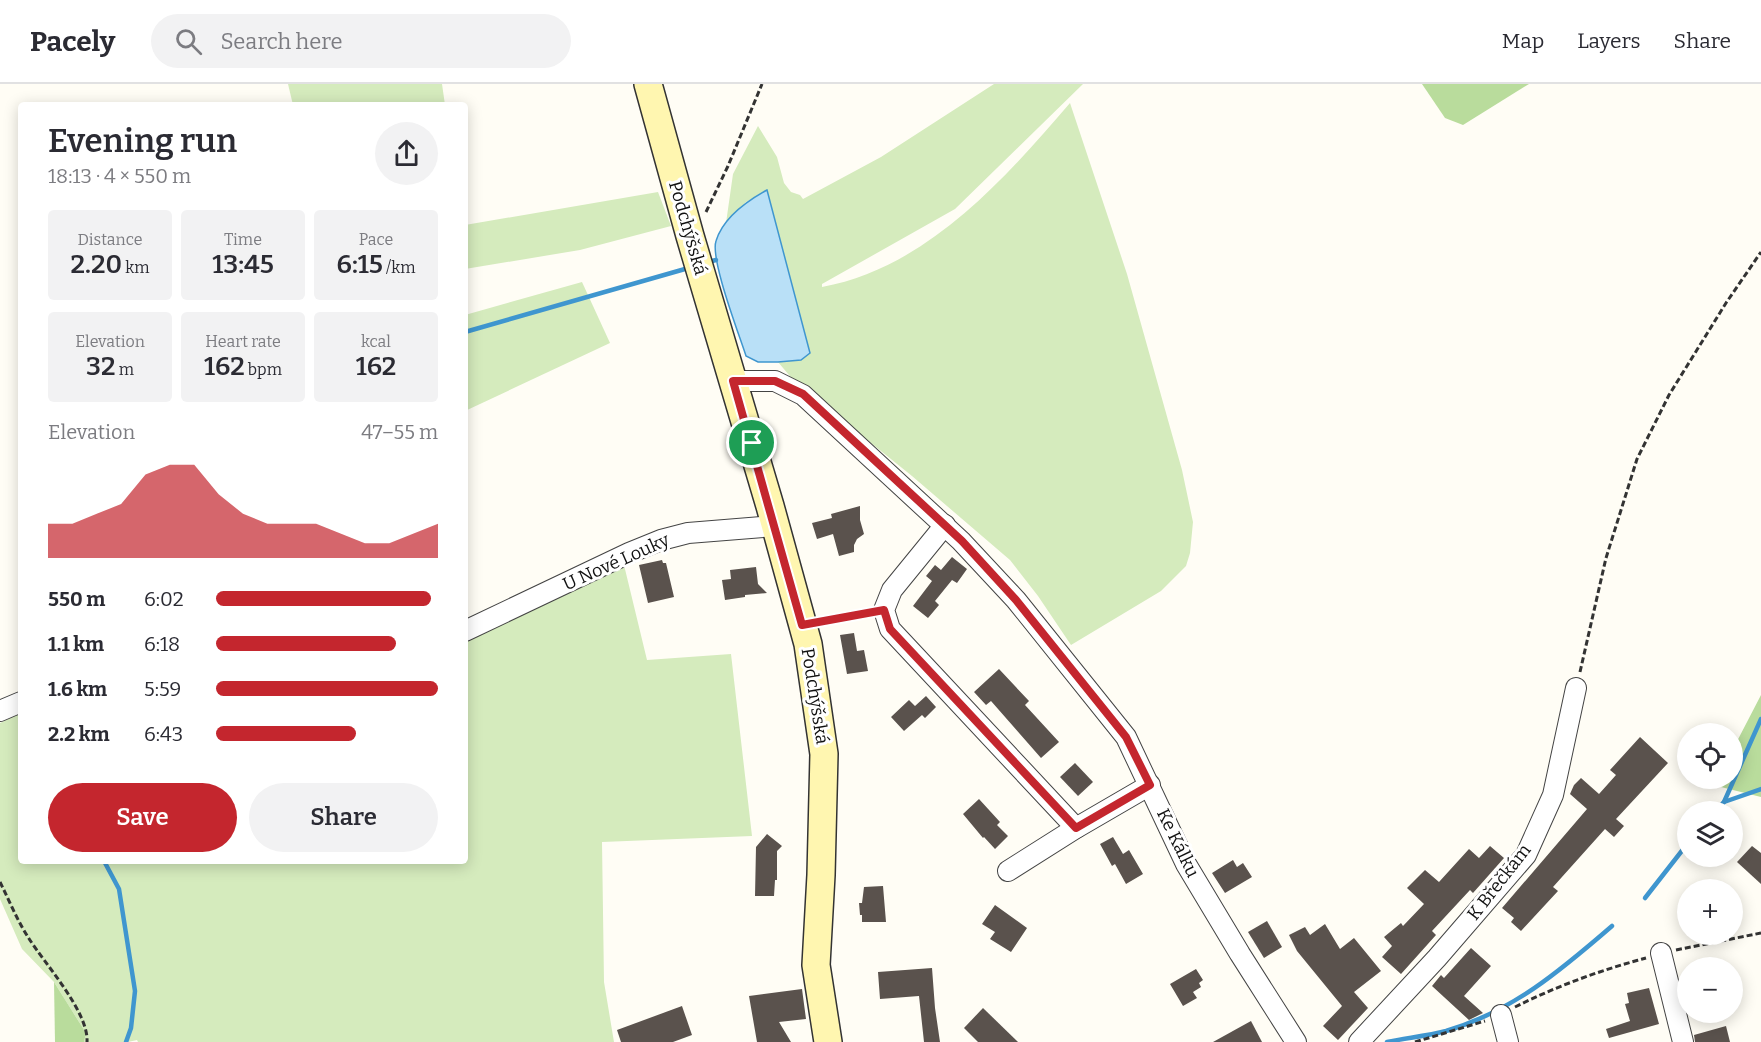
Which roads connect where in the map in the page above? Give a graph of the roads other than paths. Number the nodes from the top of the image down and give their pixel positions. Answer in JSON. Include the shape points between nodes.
{"nodes":[{"id":1,"x":648,"y":84,"type":"edge"},
{"id":2,"x":733,"y":381,"type":"junction"},
{"id":3,"x":775,"y":525,"type":"junction"},
{"id":4,"x":945,"y":525,"type":"junction"},
{"id":5,"x":468,"y":630,"type":"edge"},
{"id":6,"x":1576,"y":688,"type":"road end"},
{"id":7,"x":18,"y":703,"type":"edge"},
{"id":8,"x":0,"y":711,"type":"edge"},
{"id":9,"x":1150,"y":785,"type":"junction"},
{"id":10,"x":1076,"y":828,"type":"junction"},
{"id":11,"x":1008,"y":871,"type":"dead end"},
{"id":12,"x":1661,"y":953,"type":"road end"},
{"id":13,"x":1501,"y":1015,"type":"road end"},
{"id":14,"x":828,"y":1042,"type":"edge"},
{"id":15,"x":1296,"y":1042,"type":"edge"},
{"id":16,"x":1359,"y":1042,"type":"edge"},
{"id":17,"x":1508,"y":1042,"type":"edge"},
{"id":18,"x":1683,"y":1042,"type":"edge"}],
"edges":[{"from":1,"to":2,"type":"street","name":"Podchýšská"},
{"from":2,"to":3,"type":"street","name":"Podchýšská"},
{"from":2,"to":4,"type":"street","name":"Ke Kálku","via":[[775,381],[803,394]]},
{"from":3,"to":5,"type":"street","name":"U Nové Louky","via":[[688,533],[661,540]]},
{"from":3,"to":14,"type":"street","name":"Podchýšská","via":[[808,644],[824,754],[816,965]]},
{"from":4,"to":9,"type":"street","name":"Ke Kálku","via":[[1016,600],[1126,737]]},
{"from":4,"to":10,"type":"street","via":[[892,590],[884,610],[890,629]]},
{"from":6,"to":16,"type":"street","name":"K Břečkám","via":[[1553,795],[1526,855]]},
{"from":7,"to":8,"type":"street"},
{"from":9,"to":10,"type":"street"},
{"from":9,"to":15,"type":"street","name":"Ke Kálku","via":[[1186,864]]},
{"from":10,"to":11,"type":"street"},
{"from":12,"to":18,"type":"street"},
{"from":13,"to":17,"type":"street"}]}
